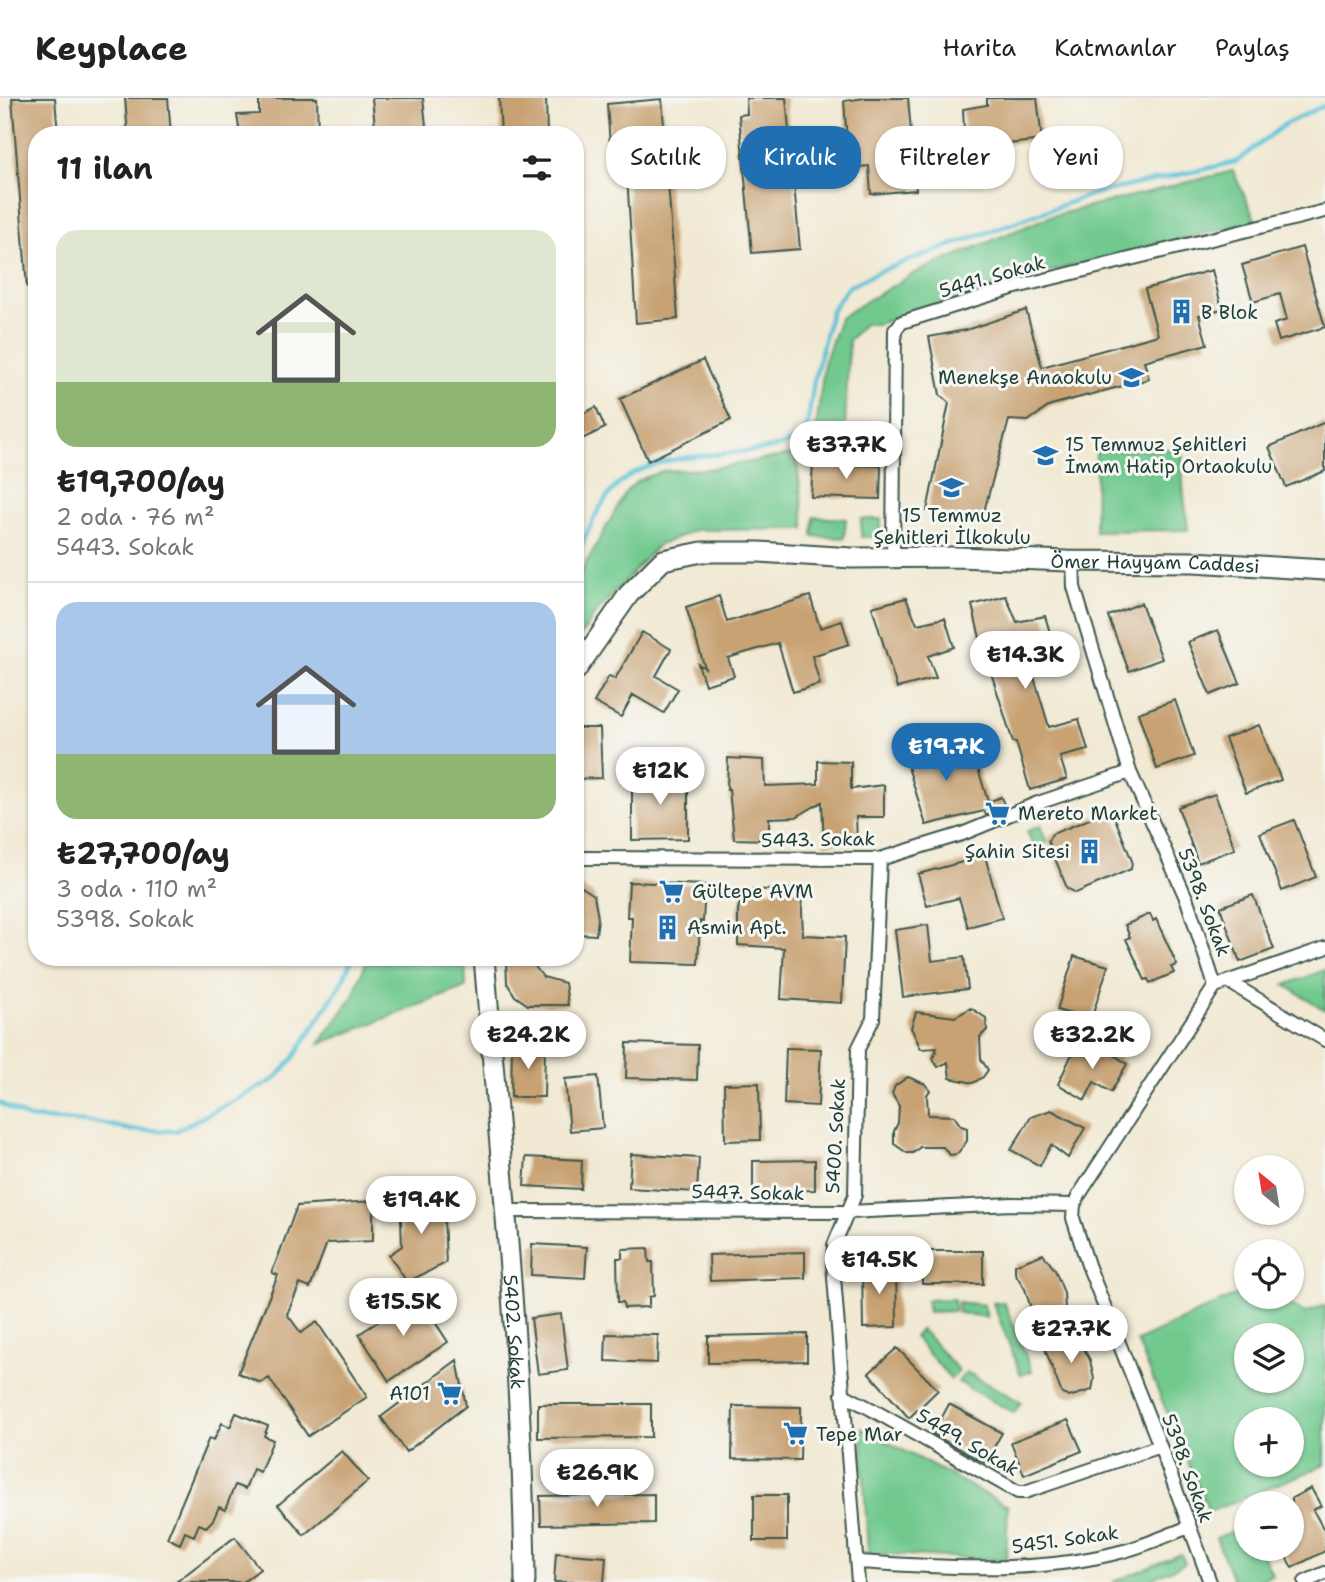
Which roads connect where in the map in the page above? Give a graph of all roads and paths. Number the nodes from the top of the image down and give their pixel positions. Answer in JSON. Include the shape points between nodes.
{"nodes":[{"id":1,"x":1325,"y":211,"type":"edge"},
{"id":2,"x":893,"y":557,"type":"junction"},
{"id":3,"x":1073,"y":561,"type":"junction"},
{"id":4,"x":1325,"y":570,"type":"edge"},
{"id":5,"x":584,"y":659,"type":"edge"},
{"id":6,"x":1130,"y":772,"type":"junction"},
{"id":7,"x":584,"y":858,"type":"edge"},
{"id":8,"x":880,"y":859,"type":"junction"},
{"id":9,"x":1325,"y":948,"type":"edge"},
{"id":10,"x":485,"y":966,"type":"edge"},
{"id":11,"x":1229,"y":982,"type":"junction"},
{"id":12,"x":1215,"y":986,"type":"junction"},
{"id":13,"x":1325,"y":1040,"type":"edge"},
{"id":14,"x":1074,"y":1205,"type":"junction"},
{"id":15,"x":505,"y":1211,"type":"junction"},
{"id":16,"x":849,"y":1212,"type":"junction"},
{"id":17,"x":842,"y":1394,"type":"junction"},
{"id":18,"x":1160,"y":1446,"type":"junction"},
{"id":19,"x":1189,"y":1527,"type":"junction"},
{"id":20,"x":858,"y":1562,"type":"junction"},
{"id":21,"x":1325,"y":1573,"type":"edge"},
{"id":22,"x":524,"y":1582,"type":"edge"},
{"id":23,"x":858,"y":1582,"type":"edge"},
{"id":24,"x":1210,"y":1582,"type":"edge"},
{"id":25,"x":1305,"y":1582,"type":"edge"}],
"edges":[{"from":1,"to":2,"type":"street","name":"5441. Sokak","via":[[1012,288],[902,322],[895,330]]},
{"from":2,"to":3,"type":"street","name":"Ömer Hayyam Caddesi"},
{"from":2,"to":5,"type":"street","name":"Ömer Hayyam Caddesi","via":[[714,552],[663,560],[629,594]]},
{"from":3,"to":4,"type":"street","name":"Ömer Hayyam Caddesi"},
{"from":3,"to":6,"type":"street","name":"5398. Sokak","via":[[1074,587]]},
{"from":6,"to":8,"type":"street","name":"5443. Sokak"},
{"from":6,"to":12,"type":"street","name":"5398. Sokak","via":[[1186,900]]},
{"from":7,"to":8,"type":"street","name":"5443. Sokak"},
{"from":8,"to":16,"type":"street","name":"5400. Sokak","via":[[873,1019],[858,1049],[856,1179]]},
{"from":9,"to":11,"type":"street"},
{"from":10,"to":15,"type":"street","name":"5402. Sokak"},
{"from":11,"to":12,"type":"street"},
{"from":11,"to":13,"type":"street"},
{"from":12,"to":14,"type":"street","name":"5398. Sokak"},
{"from":14,"to":16,"type":"street","name":"5447. Sokak"},
{"from":14,"to":18,"type":"street","name":"5398. Sokak","via":[[1073,1218],[1088,1265]]},
{"from":15,"to":16,"type":"street","name":"5447. Sokak"},
{"from":15,"to":22,"type":"street","name":"5402. Sokak"},
{"from":16,"to":17,"type":"street","name":"5400. Sokak","via":[[834,1245],[833,1264]]},
{"from":17,"to":18,"type":"street","name":"5449. Sokak","via":[[1018,1492]]},
{"from":17,"to":20,"type":"street","name":"5400. Sokak"},
{"from":18,"to":19,"type":"street","name":"5398. Sokak"},
{"from":19,"to":20,"type":"street","name":"5451. Sokak","via":[[1125,1551],[1032,1568]]},
{"from":19,"to":24,"type":"street","name":"5398. Sokak"},
{"from":20,"to":23,"type":"street","name":"5400. Sokak"},
{"from":21,"to":25,"type":"street"}]}
